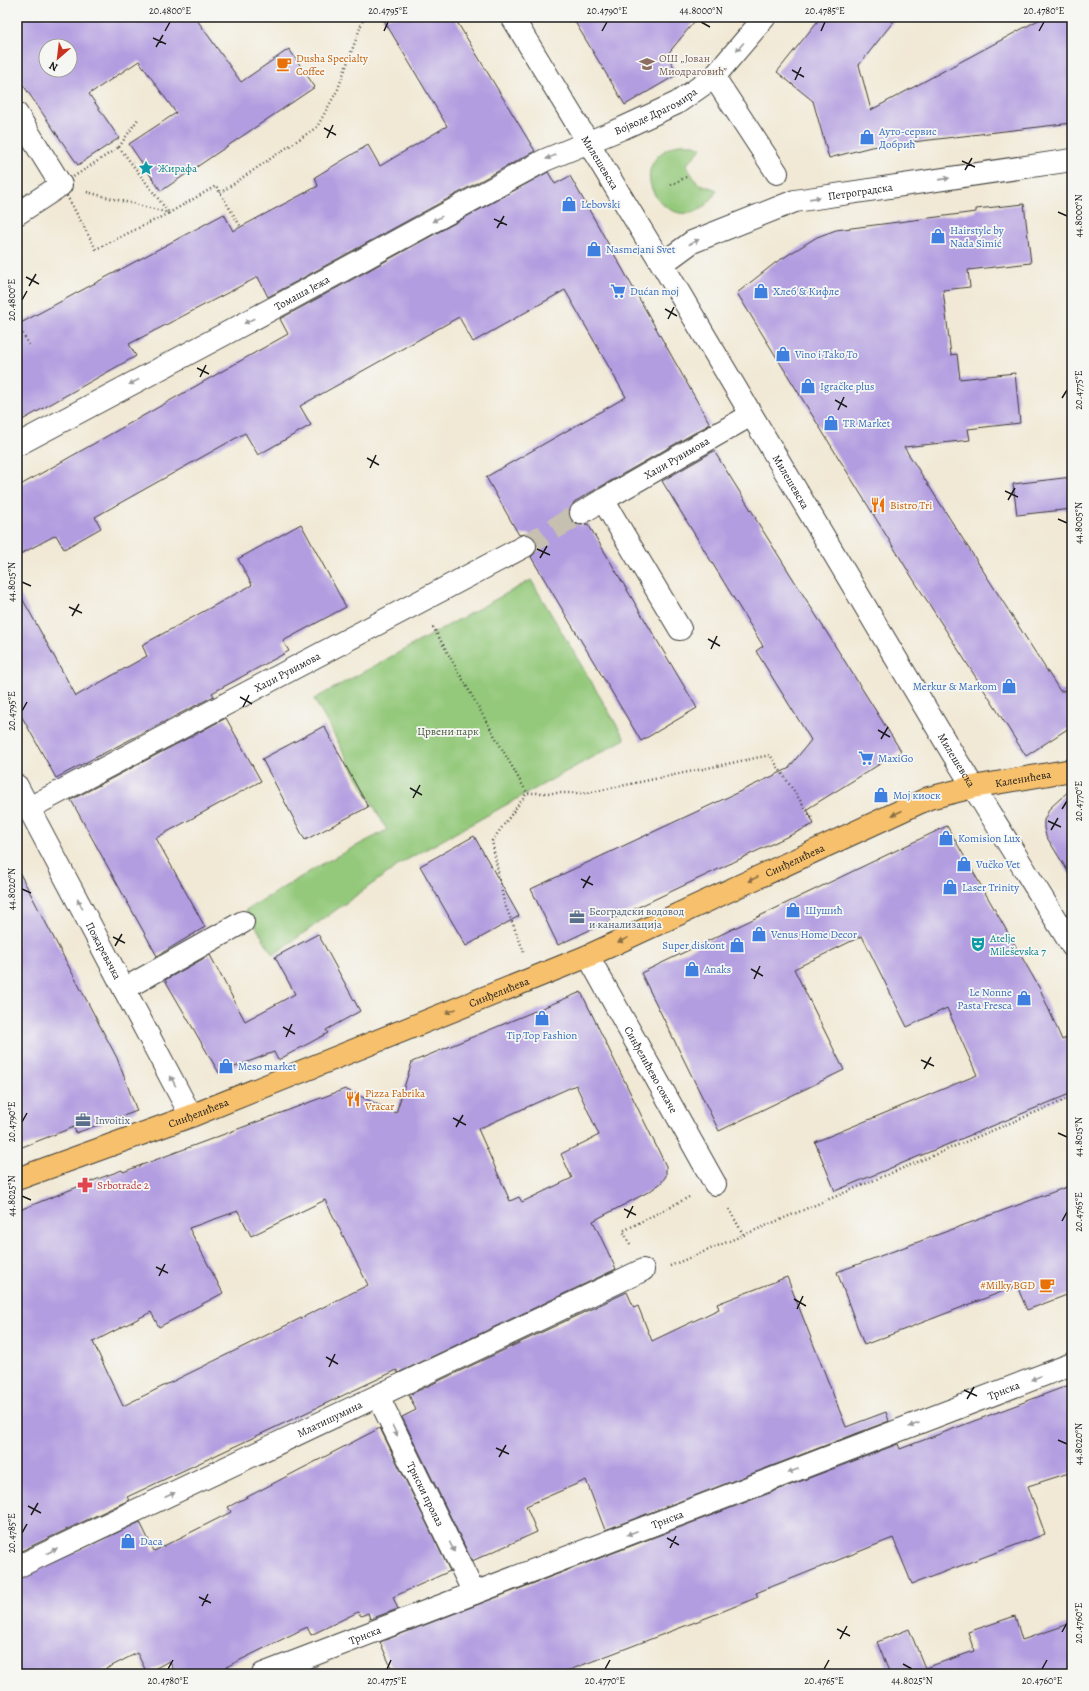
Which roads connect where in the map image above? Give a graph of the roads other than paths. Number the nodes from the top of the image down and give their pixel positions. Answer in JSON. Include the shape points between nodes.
{"nodes":[{"id":1,"x":512,"y":17,"type":"edge"},
{"id":2,"x":764,"y":17,"type":"edge"},
{"id":3,"x":714,"y":77,"type":"junction"},
{"id":4,"x":17,"y":114,"type":"edge"},
{"id":5,"x":587,"y":142,"type":"junction"},
{"id":6,"x":1072,"y":160,"type":"edge"},
{"id":7,"x":777,"y":174,"type":"dead end"},
{"id":8,"x":17,"y":214,"type":"edge"},
{"id":9,"x":662,"y":264,"type":"junction"},
{"id":10,"x":751,"y":416,"type":"junction"},
{"id":11,"x":17,"y":445,"type":"edge"},
{"id":12,"x":603,"y":500,"type":"junction"},
{"id":13,"x":581,"y":513,"type":"tunnel mouth"},
{"id":14,"x":525,"y":546,"type":"tunnel mouth"},
{"id":15,"x":680,"y":629,"type":"dead end"},
{"id":16,"x":1072,"y":770,"type":"edge"},
{"id":17,"x":17,"y":786,"type":"edge"},
{"id":18,"x":973,"y":787,"type":"junction"},
{"id":19,"x":29,"y":808,"type":"junction"},
{"id":20,"x":243,"y":922,"type":"dead end"},
{"id":21,"x":1072,"y":946,"type":"edge"},
{"id":22,"x":588,"y":956,"type":"junction"},
{"id":23,"x":124,"y":989,"type":"junction"},
{"id":24,"x":191,"y":1116,"type":"junction"},
{"id":25,"x":17,"y":1179,"type":"edge"},
{"id":26,"x":715,"y":1184,"type":"road end"},
{"id":27,"x":643,"y":1270,"type":"road end"},
{"id":28,"x":1072,"y":1364,"type":"edge"},
{"id":29,"x":378,"y":1396,"type":"junction"},
{"id":30,"x":17,"y":1567,"type":"edge"},
{"id":31,"x":474,"y":1593,"type":"junction"},
{"id":32,"x":263,"y":1674,"type":"edge"}],
"edges":[{"from":1,"to":5,"type":"street","name":"Милешевска"},
{"from":2,"to":3,"type":"street","name":"Војводе Драгомира","one_way":true},
{"from":3,"to":5,"type":"street","name":"Војводе Драгомира","via":[[677,102]]},
{"from":3,"to":7,"type":"street"},
{"from":4,"to":8,"type":"street","via":[[65,186]]},
{"from":5,"to":9,"type":"street","name":"Милешевска"},
{"from":5,"to":11,"type":"street","name":"Томаша Јежа","one_way":true,"via":[[545,160]]},
{"from":9,"to":6,"type":"street","name":"Петроградска","one_way":true,"via":[[692,242],[795,201]]},
{"from":9,"to":10,"type":"street","name":"Милешевска"},
{"from":10,"to":12,"type":"street","name":"Хаџи Рувимова"},
{"from":10,"to":18,"type":"street","name":"Милешевска"},
{"from":12,"to":13,"type":"street","name":"Хаџи Рувимова"},
{"from":12,"to":15,"type":"street"},
{"from":14,"to":19,"type":"street","name":"Хаџи Рувимова"},
{"from":16,"to":18,"type":"main road","name":"Каленићева"},
{"from":17,"to":19,"type":"street","name":"Пожаревачка"},
{"from":18,"to":21,"type":"street","name":"Милешевска"},
{"from":18,"to":22,"type":"main road","name":"Синђелићева","one_way":true,"via":[[929,798]]},
{"from":23,"to":19,"type":"street","name":"Пожаревачка","one_way":true},
{"from":20,"to":23,"type":"street"},
{"from":22,"to":24,"type":"main road","name":"Синђелићева","one_way":true},
{"from":22,"to":26,"type":"street","name":"Синђелићево сокаче"},
{"from":24,"to":23,"type":"street","name":"Пожаревачка","one_way":true},
{"from":24,"to":25,"type":"main road","name":"Синђелићева"},
{"from":27,"to":29,"type":"street","name":"Млатишумина"},
{"from":28,"to":31,"type":"street","name":"Трнска","one_way":true},
{"from":30,"to":29,"type":"street","name":"Млатишумина","one_way":true},
{"from":29,"to":31,"type":"street","name":"Трнски пролаз","one_way":true},
{"from":31,"to":32,"type":"street","name":"Трнска"}]}
